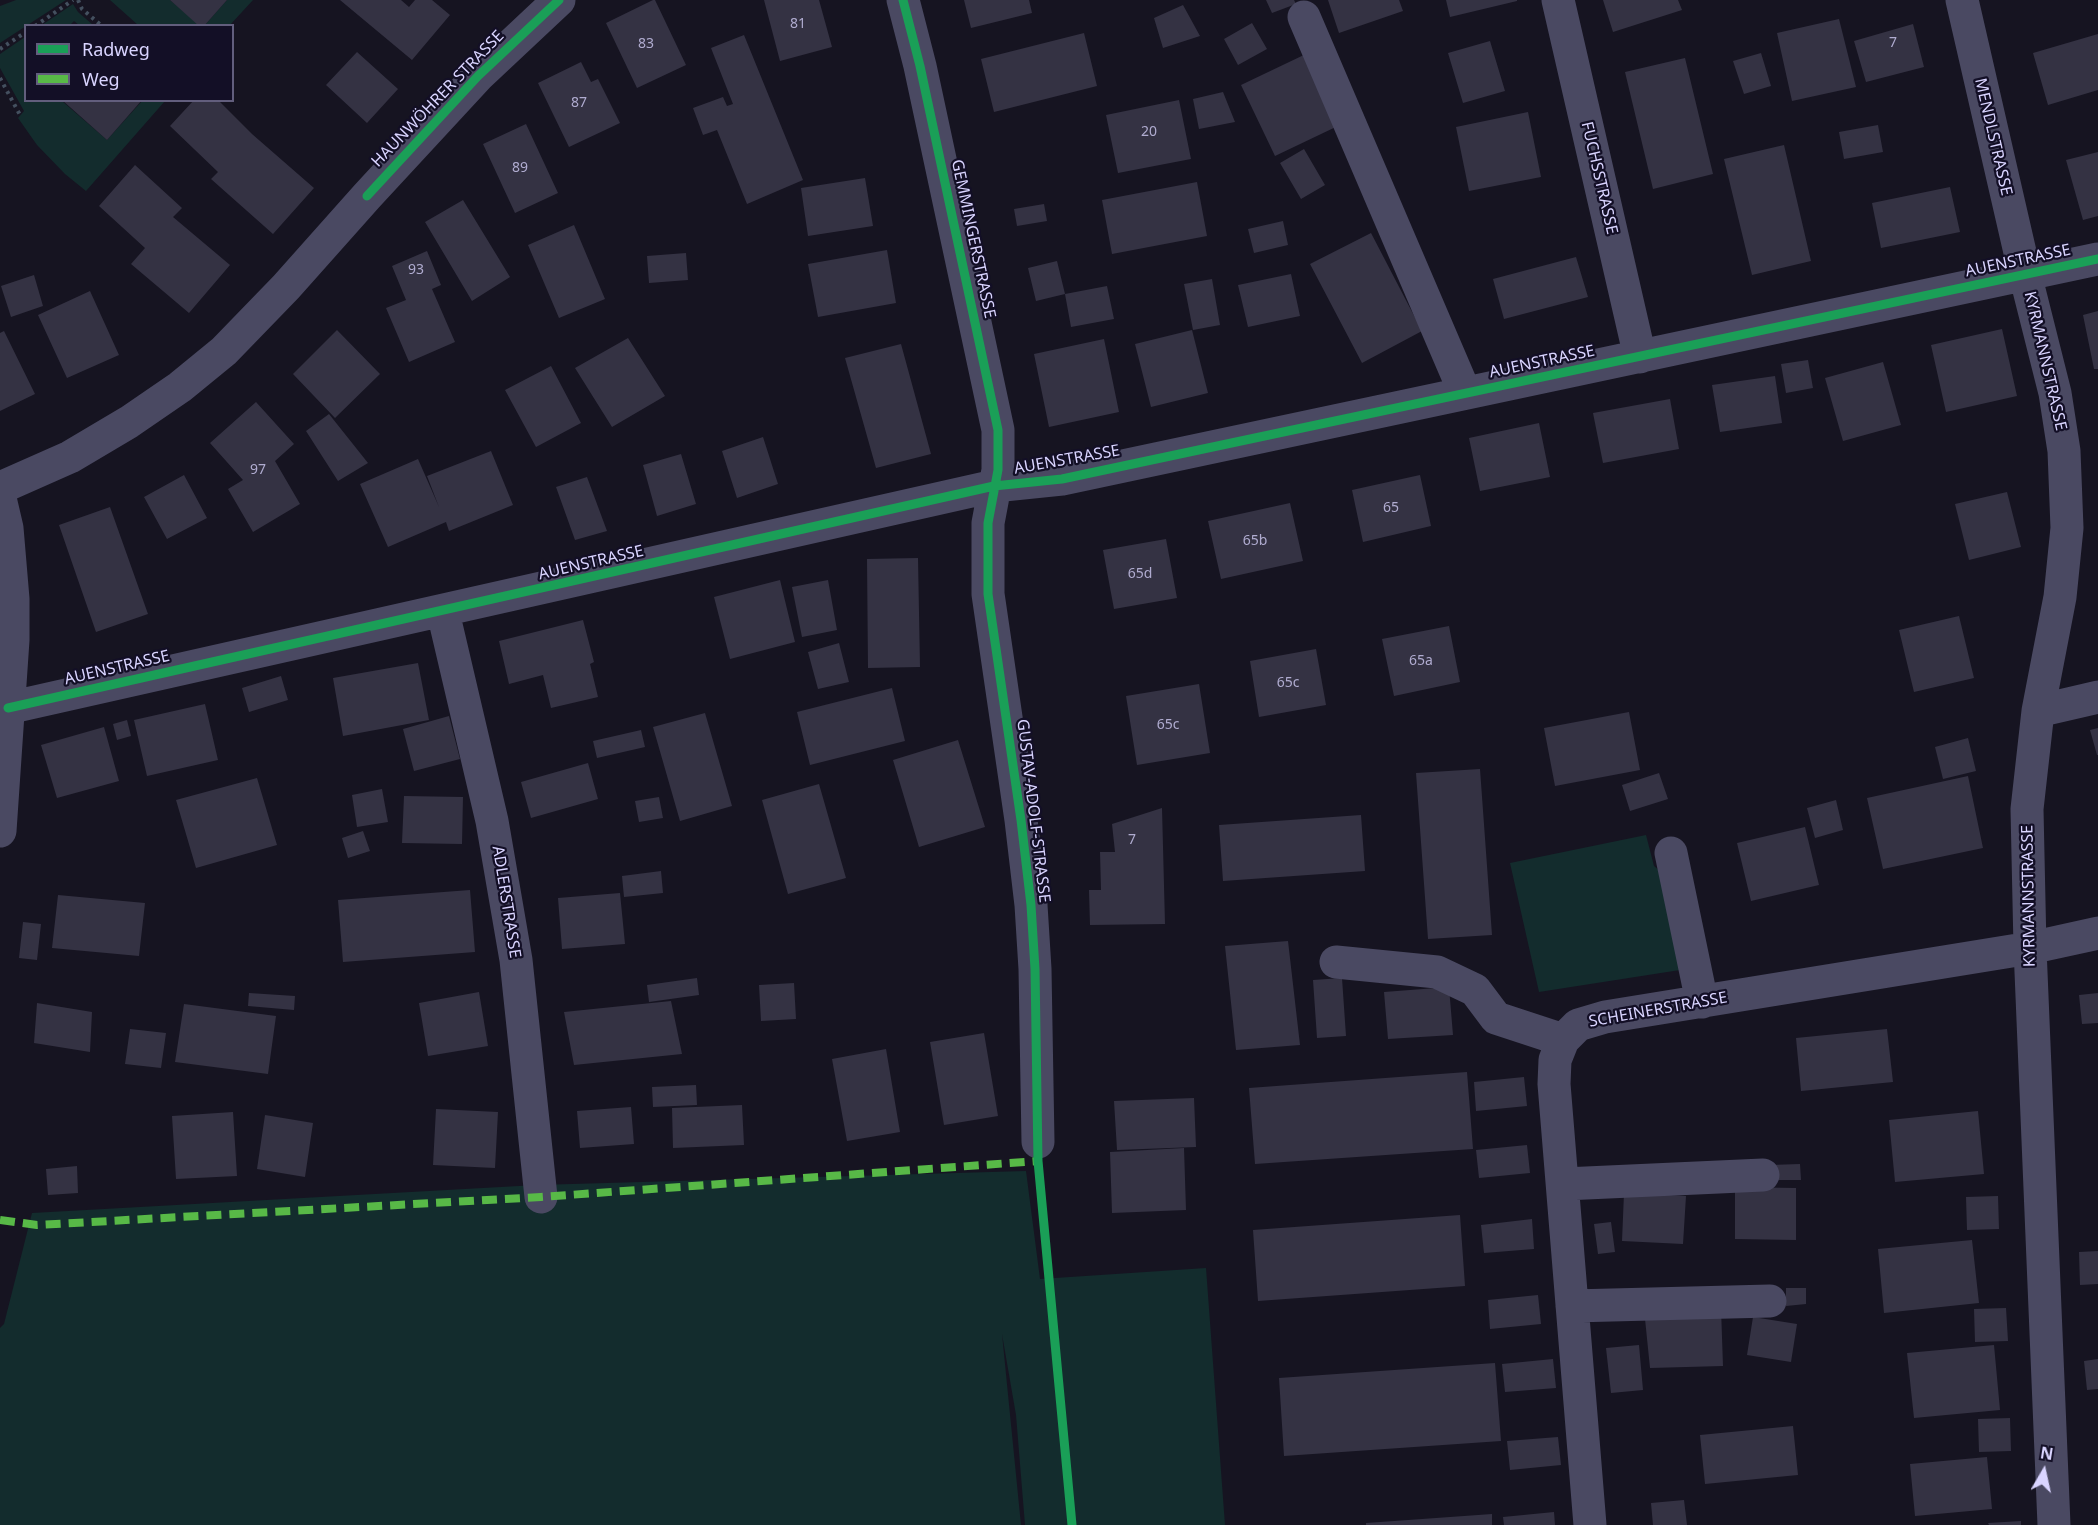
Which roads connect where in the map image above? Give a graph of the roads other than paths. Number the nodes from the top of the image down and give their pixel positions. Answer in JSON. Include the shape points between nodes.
{"nodes":[{"id":1,"x":559,"y":0,"type":"edge"},
{"id":2,"x":903,"y":0,"type":"edge"},
{"id":3,"x":1558,"y":0,"type":"edge"},
{"id":4,"x":1962,"y":0,"type":"edge"},
{"id":5,"x":1304,"y":17,"type":"dead end"},
{"id":6,"x":2098,"y":259,"type":"edge"},
{"id":7,"x":2025,"y":274,"type":"junction"},
{"id":8,"x":1640,"y":357,"type":"junction"},
{"id":9,"x":1465,"y":393,"type":"junction"},
{"id":10,"x":994,"y":486,"type":"junction"},
{"id":11,"x":0,"y":488,"type":"edge"},
{"id":12,"x":0,"y":498,"type":"edge"},
{"id":13,"x":443,"y":612,"type":"junction"},
{"id":14,"x":2098,"y":697,"type":"edge"},
{"id":15,"x":8,"y":708,"type":"junction"},
{"id":16,"x":2038,"y":711,"type":"junction"},
{"id":17,"x":0,"y":831,"type":"edge"},
{"id":18,"x":1671,"y":853,"type":"dead end"},
{"id":19,"x":2098,"y":933,"type":"edge"},
{"id":20,"x":2030,"y":948,"type":"junction"},
{"id":21,"x":1336,"y":962,"type":"dead end"},
{"id":22,"x":1702,"y":1002,"type":"junction"},
{"id":23,"x":1563,"y":1040,"type":"junction"},
{"id":24,"x":1038,"y":1142,"type":"dead end"},
{"id":25,"x":1763,"y":1175,"type":"dead end"},
{"id":26,"x":1564,"y":1184,"type":"junction"},
{"id":27,"x":541,"y":1197,"type":"dead end"},
{"id":28,"x":1770,"y":1301,"type":"dead end"},
{"id":29,"x":1572,"y":1306,"type":"junction"},
{"id":30,"x":1590,"y":1525,"type":"edge"},
{"id":31,"x":2054,"y":1525,"type":"edge"}],
"edges":[{"from":1,"to":11,"type":"street","name":"HAUNWÖHRER STRASSE","via":[[478,76],[224,351],[129,422],[70,457]]},
{"from":2,"to":10,"type":"street","name":"GEMMINGERSTRASSE","via":[[998,430]]},
{"from":3,"to":8,"type":"street","name":"FUCHSSTRASSE"},
{"from":4,"to":7,"type":"street","name":"MENDLSTRASSE"},
{"from":5,"to":9,"type":"street"},
{"from":6,"to":7,"type":"street","name":"AUENSTRASSE"},
{"from":7,"to":8,"type":"street","name":"AUENSTRASSE"},
{"from":7,"to":16,"type":"street","name":"KYRMANNSTRASSE","via":[[2055,393],[2064,452],[2067,517],[2060,597]]},
{"from":8,"to":9,"type":"street","name":"AUENSTRASSE"},
{"from":9,"to":10,"type":"street","name":"AUENSTRASSE","via":[[1062,479]]},
{"from":10,"to":13,"type":"street","name":"AUENSTRASSE"},
{"from":10,"to":24,"type":"street","name":"GUSTAV-ADOLF-STRASSE","via":[[988,523],[988,594],[1031,905]]},
{"from":12,"to":15,"type":"street","via":[[7,528],[13,599]]},
{"from":13,"to":15,"type":"street","name":"AUENSTRASSE"},
{"from":13,"to":27,"type":"street","name":"ADLERSTRASSE","via":[[492,821],[516,960]]},
{"from":14,"to":16,"type":"street"},
{"from":15,"to":17,"type":"street"},
{"from":16,"to":20,"type":"street","name":"KYRMANNSTRASSE","via":[[2027,809]]},
{"from":18,"to":22,"type":"street"},
{"from":19,"to":20,"type":"street","name":"SCHEINERSTRASSE"},
{"from":20,"to":22,"type":"street","name":"SCHEINERSTRASSE"},
{"from":20,"to":31,"type":"street","name":"KYRMANNSTRASSE"},
{"from":21,"to":23,"type":"street","via":[[1437,972],[1475,990],[1496,1018]]},
{"from":22,"to":23,"type":"street","name":"SCHEINERSTRASSE","via":[[1605,1017],[1578,1025]]},
{"from":23,"to":26,"type":"street","via":[[1555,1060],[1554,1084]]},
{"from":25,"to":26,"type":"street"},
{"from":26,"to":29,"type":"street"},
{"from":28,"to":29,"type":"street"},
{"from":29,"to":30,"type":"street"}]}
